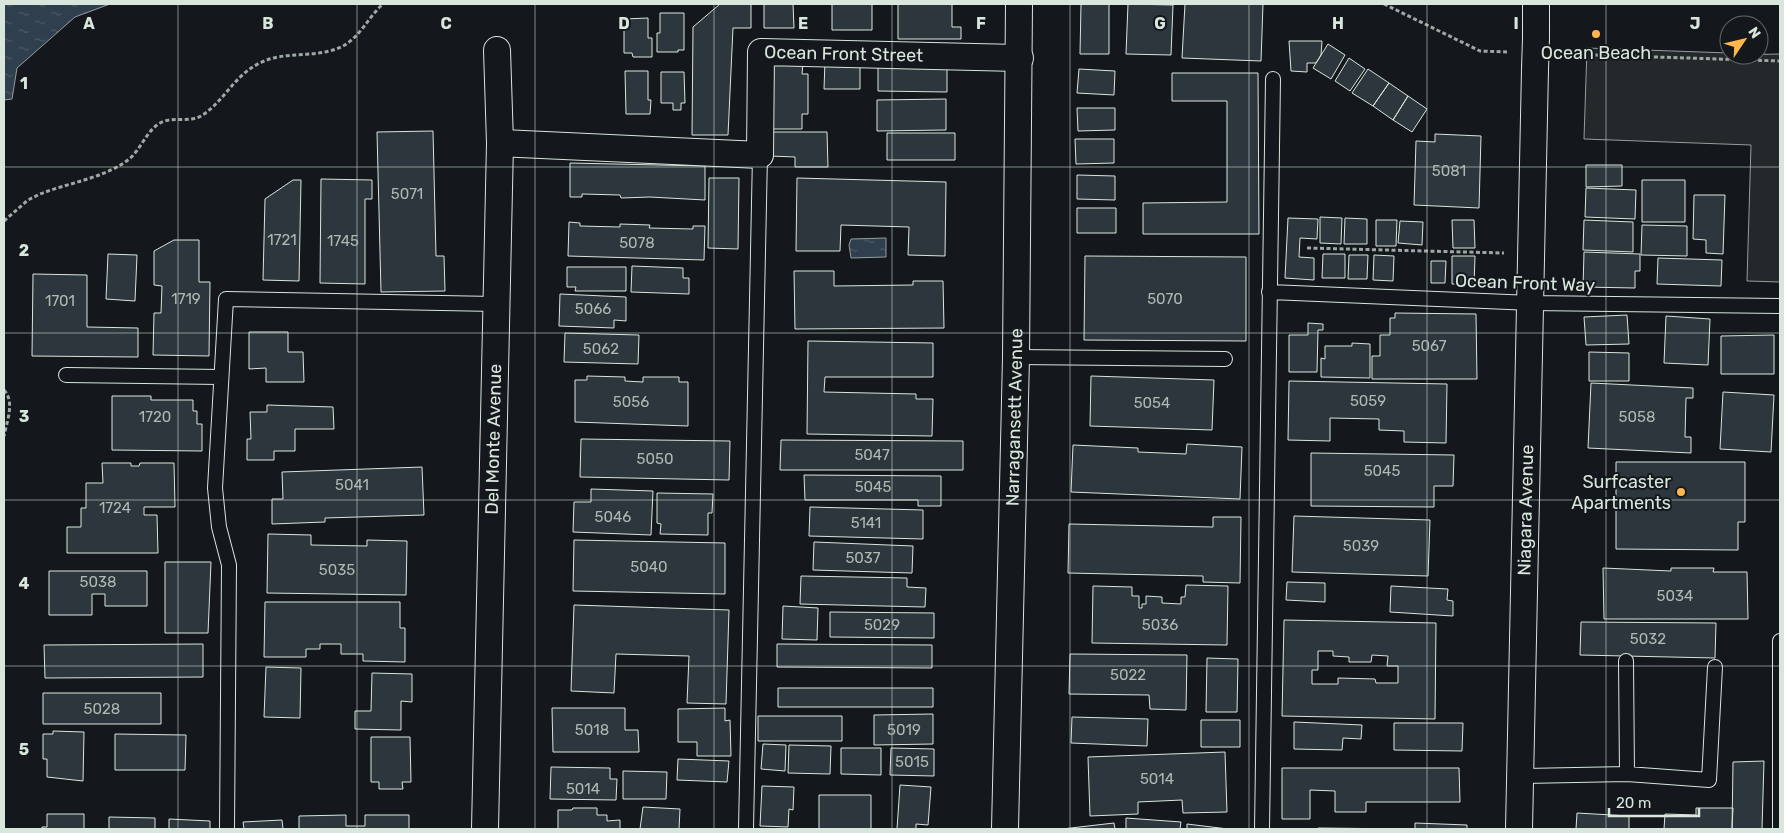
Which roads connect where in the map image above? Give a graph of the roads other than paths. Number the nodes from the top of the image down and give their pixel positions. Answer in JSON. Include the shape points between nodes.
{"nodes":[{"id":1,"x":1019,"y":4,"type":"edge"},
{"id":2,"x":1536,"y":4,"type":"edge"},
{"id":3,"x":497,"y":50,"type":"dead end"},
{"id":4,"x":1020,"y":58,"type":"junction"},
{"id":5,"x":1273,"y":79,"type":"dead end"},
{"id":6,"x":500,"y":143,"type":"junction"},
{"id":7,"x":760,"y":154,"type":"junction"},
{"id":8,"x":1269,"y":292,"type":"junction"},
{"id":9,"x":1530,"y":303,"type":"junction"},
{"id":10,"x":495,"y":304,"type":"junction"},
{"id":11,"x":1780,"y":306,"type":"edge"},
{"id":12,"x":1016,"y":357,"type":"junction"},
{"id":13,"x":1225,"y":359,"type":"dead end"},
{"id":14,"x":66,"y":375,"type":"dead end"},
{"id":15,"x":222,"y":377,"type":"junction"},
{"id":16,"x":1780,"y":641,"type":"edge"},
{"id":17,"x":1780,"y":648,"type":"edge"},
{"id":18,"x":1626,"y":661,"type":"dead end"},
{"id":19,"x":1715,"y":667,"type":"dead end"},
{"id":20,"x":1780,"y":719,"type":"edge"},
{"id":21,"x":1627,"y":774,"type":"junction"},
{"id":22,"x":1520,"y":776,"type":"junction"},
{"id":23,"x":227,"y":829,"type":"edge"},
{"id":24,"x":485,"y":829,"type":"edge"},
{"id":25,"x":746,"y":829,"type":"edge"},
{"id":26,"x":1006,"y":829,"type":"edge"},
{"id":27,"x":1262,"y":829,"type":"edge"},
{"id":28,"x":1519,"y":829,"type":"edge"},
{"id":29,"x":1780,"y":829,"type":"edge"}],
"edges":[{"from":1,"to":4,"type":"street","name":"Narragansett Avenue"},
{"from":2,"to":9,"type":"street","name":"Niagara Avenue","bridge":true},
{"from":3,"to":6,"type":"street","name":"Del Monte Avenue"},
{"from":4,"to":7,"type":"street","name":"Ocean Front Street","via":[[761,52]]},
{"from":4,"to":12,"type":"street","name":"Narragansett Avenue"},
{"from":5,"to":8,"type":"lane"},
{"from":6,"to":7,"type":"street"},
{"from":6,"to":10,"type":"street","name":"Del Monte Avenue"},
{"from":7,"to":25,"type":"lane"},
{"from":8,"to":9,"type":"lane","name":"Ocean Front Way"},
{"from":8,"to":27,"type":"lane"},
{"from":9,"to":11,"type":"lane","name":"Ocean Front Way"},
{"from":9,"to":22,"type":"street","name":"Niagara Avenue"},
{"from":10,"to":15,"type":"lane","via":[[226,299]]},
{"from":10,"to":24,"type":"street","name":"Del Monte Avenue"},
{"from":12,"to":13,"type":"lane"},
{"from":12,"to":26,"type":"street","name":"Narragansett Avenue"},
{"from":14,"to":15,"type":"lane"},
{"from":15,"to":23,"type":"lane","via":[[215,488],[219,527],[230,565]]},
{"from":16,"to":17,"type":"lane"},
{"from":17,"to":20,"type":"lane"},
{"from":18,"to":21,"type":"lane"},
{"from":19,"to":21,"type":"lane","via":[[1708,780]]},
{"from":20,"to":29,"type":"lane"},
{"from":21,"to":22,"type":"lane"},
{"from":22,"to":28,"type":"street","name":"Niagara Avenue"}]}
